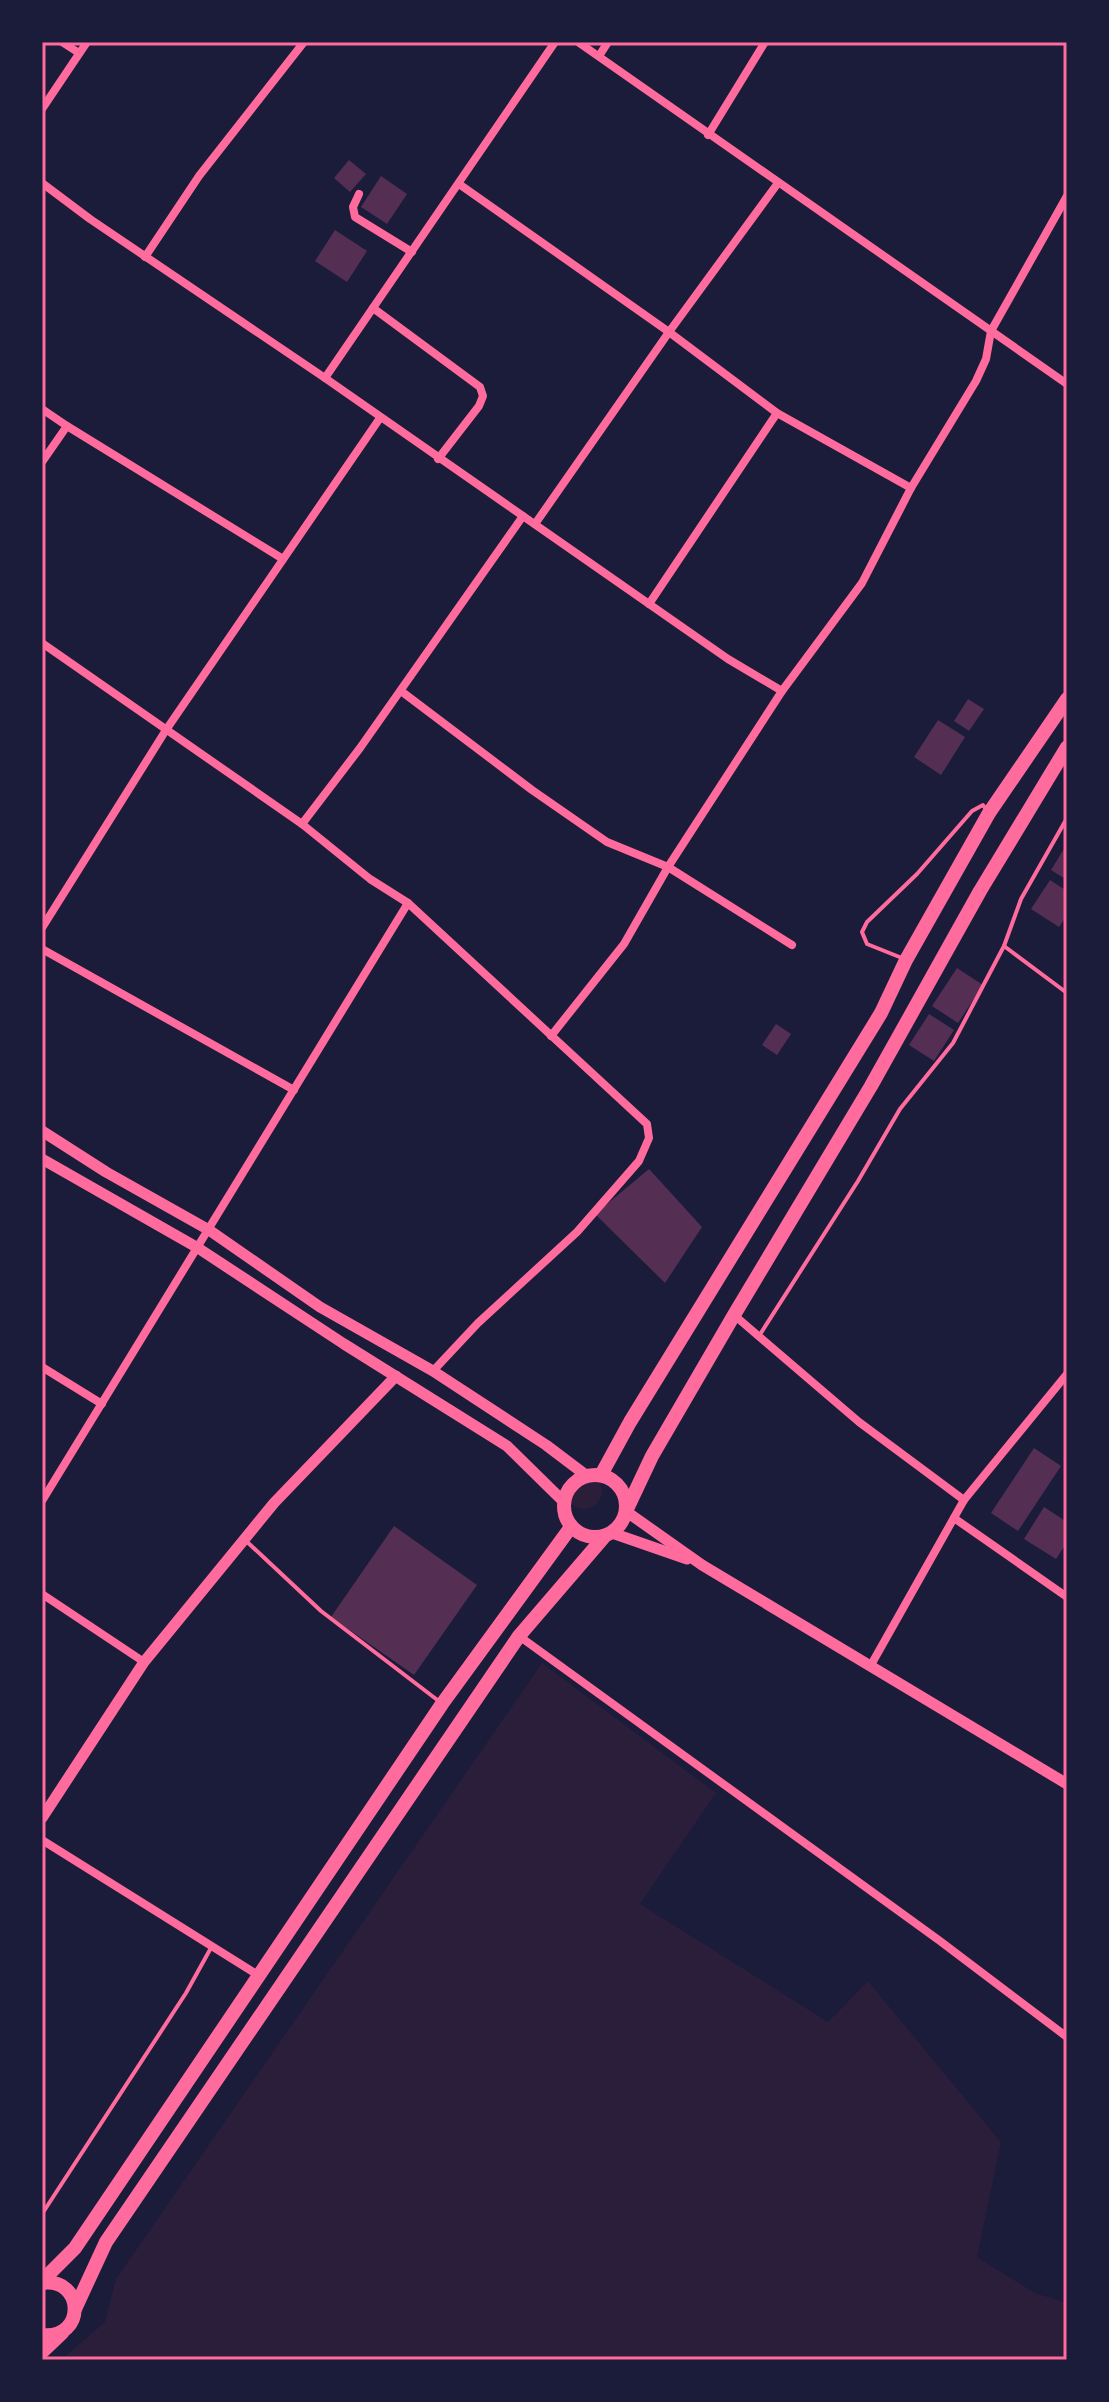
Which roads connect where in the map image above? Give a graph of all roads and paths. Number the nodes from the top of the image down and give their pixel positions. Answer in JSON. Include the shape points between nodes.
{"nodes":[{"id":1,"x":62,"y":42,"type":"edge"},
{"id":2,"x":87,"y":42,"type":"edge"},
{"id":3,"x":304,"y":42,"type":"edge"},
{"id":4,"x":555,"y":42,"type":"edge"},
{"id":5,"x":578,"y":42,"type":"edge"},
{"id":6,"x":608,"y":42,"type":"edge"},
{"id":7,"x":765,"y":42,"type":"edge"},
{"id":8,"x":79,"y":53,"type":"junction"},
{"id":9,"x":599,"y":56,"type":"junction"},
{"id":10,"x":42,"y":109,"type":"edge"},
{"id":11,"x":708,"y":135,"type":"junction"},
{"id":12,"x":42,"y":183,"type":"edge"},
{"id":13,"x":778,"y":183,"type":"junction"},
{"id":14,"x":459,"y":184,"type":"junction"},
{"id":15,"x":359,"y":194,"type":"dead end"},
{"id":16,"x":1067,"y":196,"type":"edge"},
{"id":17,"x":412,"y":252,"type":"junction"},
{"id":18,"x":145,"y":257,"type":"junction"},
{"id":19,"x":373,"y":308,"type":"junction"},
{"id":20,"x":991,"y":331,"type":"junction"},
{"id":21,"x":669,"y":332,"type":"junction"},
{"id":22,"x":325,"y":378,"type":"junction"},
{"id":23,"x":1067,"y":384,"type":"edge"},
{"id":24,"x":42,"y":409,"type":"edge"},
{"id":25,"x":777,"y":413,"type":"junction"},
{"id":26,"x":380,"y":418,"type":"junction"},
{"id":27,"x":67,"y":426,"type":"junction"},
{"id":28,"x":438,"y":459,"type":"junction"},
{"id":29,"x":42,"y":462,"type":"edge"},
{"id":30,"x":911,"y":488,"type":"junction"},
{"id":31,"x":523,"y":516,"type":"junction"},
{"id":32,"x":535,"y":524,"type":"junction"},
{"id":33,"x":283,"y":559,"type":"junction"},
{"id":34,"x":649,"y":604,"type":"junction"},
{"id":35,"x":42,"y":643,"type":"edge"},
{"id":36,"x":401,"y":691,"type":"junction"},
{"id":37,"x":782,"y":691,"type":"junction"},
{"id":38,"x":1067,"y":699,"type":"edge"},
{"id":39,"x":166,"y":730,"type":"junction"},
{"id":40,"x":1067,"y":747,"type":"edge"},
{"id":41,"x":989,"y":813,"type":"junction"},
{"id":42,"x":1067,"y":818,"type":"edge"},
{"id":43,"x":302,"y":824,"type":"junction"},
{"id":44,"x":668,"y":867,"type":"junction"},
{"id":45,"x":408,"y":903,"type":"junction"},
{"id":46,"x":42,"y":928,"type":"edge"},
{"id":47,"x":792,"y":945,"type":"dead end"},
{"id":48,"x":1004,"y":946,"type":"junction"},
{"id":49,"x":42,"y":949,"type":"edge"},
{"id":50,"x":906,"y":960,"type":"junction"},
{"id":51,"x":1067,"y":993,"type":"edge"},
{"id":52,"x":551,"y":1036,"type":"junction"},
{"id":53,"x":294,"y":1090,"type":"junction"},
{"id":54,"x":42,"y":1131,"type":"edge"},
{"id":55,"x":42,"y":1159,"type":"edge"},
{"id":56,"x":209,"y":1230,"type":"junction"},
{"id":57,"x":198,"y":1248,"type":"junction"},
{"id":58,"x":734,"y":1315,"type":"junction"},
{"id":59,"x":759,"y":1336,"type":"junction"},
{"id":60,"x":42,"y":1367,"type":"edge"},
{"id":61,"x":433,"y":1371,"type":"junction"},
{"id":62,"x":1067,"y":1374,"type":"edge"},
{"id":63,"x":396,"y":1376,"type":"junction"},
{"id":64,"x":1058,"y":1386,"type":"junction"},
{"id":65,"x":1067,"y":1391,"type":"edge"},
{"id":66,"x":102,"y":1404,"type":"junction"},
{"id":67,"x":594,"y":1475,"type":"junction"},
{"id":68,"x":964,"y":1500,"type":"junction"},
{"id":69,"x":42,"y":1501,"type":"edge"},
{"id":70,"x":564,"y":1502,"type":"junction"},
{"id":71,"x":627,"y":1510,"type":"junction"},
{"id":72,"x":954,"y":1518,"type":"junction"},
{"id":73,"x":571,"y":1527,"type":"junction"},
{"id":74,"x":608,"y":1535,"type":"junction"},
{"id":75,"x":244,"y":1539,"type":"junction"},
{"id":76,"x":702,"y":1565,"type":"junction"},
{"id":77,"x":42,"y":1594,"type":"edge"},
{"id":78,"x":1067,"y":1597,"type":"edge"},
{"id":79,"x":519,"y":1636,"type":"junction"},
{"id":80,"x":144,"y":1662,"type":"junction"},
{"id":81,"x":871,"y":1665,"type":"junction"},
{"id":82,"x":442,"y":1704,"type":"junction"},
{"id":83,"x":1067,"y":1784,"type":"edge"},
{"id":84,"x":42,"y":1818,"type":"edge"},
{"id":85,"x":42,"y":1840,"type":"edge"},
{"id":86,"x":212,"y":1946,"type":"junction"},
{"id":87,"x":258,"y":1975,"type":"junction"},
{"id":88,"x":1067,"y":2037,"type":"edge"},
{"id":89,"x":42,"y":2214,"type":"edge"},
{"id":90,"x":42,"y":2282,"type":"edge"},
{"id":91,"x":75,"y":2309,"type":"junction"},
{"id":92,"x":63,"y":2331,"type":"junction"},
{"id":93,"x":42,"y":2335,"type":"edge"},
{"id":94,"x":42,"y":2352,"type":"edge"}],
"edges":[{"from":1,"to":8,"type":"street"},
{"from":2,"to":8,"type":"street"},
{"from":3,"to":18,"type":"street","via":[[199,176]]},
{"from":4,"to":14,"type":"street"},
{"from":5,"to":9,"type":"street"},
{"from":6,"to":9,"type":"street"},
{"from":7,"to":11,"type":"street"},
{"from":8,"to":10,"type":"street"},
{"from":9,"to":11,"type":"street"},
{"from":11,"to":13,"type":"street"},
{"from":12,"to":18,"type":"street"},
{"from":13,"to":20,"type":"street"},
{"from":13,"to":21,"type":"street"},
{"from":14,"to":17,"type":"street"},
{"from":14,"to":21,"type":"street"},
{"from":15,"to":17,"type":"street","via":[[355,217]]},
{"from":16,"to":20,"type":"street"},
{"from":17,"to":19,"type":"street"},
{"from":18,"to":22,"type":"street"},
{"from":19,"to":22,"type":"street"},
{"from":19,"to":28,"type":"street","via":[[480,387],[479,406]]},
{"from":20,"to":23,"type":"street"},
{"from":20,"to":30,"type":"street","via":[[976,381]]},
{"from":21,"to":25,"type":"street"},
{"from":21,"to":32,"type":"street"},
{"from":22,"to":26,"type":"street"},
{"from":24,"to":27,"type":"street"},
{"from":25,"to":30,"type":"street"},
{"from":25,"to":34,"type":"street"},
{"from":26,"to":28,"type":"street"},
{"from":26,"to":33,"type":"street"},
{"from":27,"to":29,"type":"street"},
{"from":27,"to":33,"type":"street"},
{"from":28,"to":31,"type":"street"},
{"from":30,"to":37,"type":"street","via":[[862,583]]},
{"from":31,"to":32,"type":"street"},
{"from":31,"to":36,"type":"street"},
{"from":32,"to":34,"type":"street"},
{"from":33,"to":39,"type":"street"},
{"from":34,"to":37,"type":"street"},
{"from":35,"to":39,"type":"street"},
{"from":36,"to":43,"type":"street"},
{"from":36,"to":44,"type":"street","via":[[607,842]]},
{"from":37,"to":44,"type":"street"},
{"from":38,"to":41,"type":"main road"},
{"from":39,"to":43,"type":"street"},
{"from":39,"to":46,"type":"street"},
{"from":40,"to":58,"type":"main road"},
{"from":41,"to":50,"type":"main road"},
{"from":41,"to":50,"type":"lane","via":[[983,805],[972,811],[867,922],[862,932],[867,944]]},
{"from":42,"to":48,"type":"lane","via":[[1021,899]]},
{"from":43,"to":45,"type":"street"},
{"from":44,"to":47,"type":"street"},
{"from":44,"to":52,"type":"street","via":[[624,944]]},
{"from":45,"to":52,"type":"street"},
{"from":45,"to":53,"type":"street"},
{"from":48,"to":51,"type":"lane"},
{"from":48,"to":59,"type":"lane","via":[[953,1043],[900,1109]]},
{"from":49,"to":53,"type":"street"},
{"from":50,"to":67,"type":"main road","via":[[881,1013]]},
{"from":52,"to":61,"type":"street","via":[[642,1118],[649,1129],[647,1144],[639,1161],[577,1232]]},
{"from":53,"to":56,"type":"street"},
{"from":54,"to":56,"type":"street"},
{"from":55,"to":57,"type":"street"},
{"from":56,"to":57,"type":"street"},
{"from":56,"to":61,"type":"street","via":[[320,1307]]},
{"from":57,"to":63,"type":"street"},
{"from":57,"to":66,"type":"street"},
{"from":58,"to":59,"type":"street"},
{"from":58,"to":71,"type":"main road","via":[[652,1456]]},
{"from":59,"to":68,"type":"street","via":[[859,1422]]},
{"from":60,"to":66,"type":"street"},
{"from":61,"to":67,"type":"street"},
{"from":62,"to":64,"type":"street"},
{"from":63,"to":70,"type":"street","via":[[507,1446]]},
{"from":63,"to":75,"type":"street"},
{"from":64,"to":65,"type":"street"},
{"from":64,"to":68,"type":"street"},
{"from":66,"to":69,"type":"street"},
{"from":67,"to":70,"type":"main road","via":[[576,1481]]},
{"from":67,"to":71,"type":"main road","via":[[617,1483]]},
{"from":68,"to":72,"type":"street"},
{"from":70,"to":73,"type":"main road"},
{"from":71,"to":74,"type":"main road"},
{"from":71,"to":76,"type":"street"},
{"from":72,"to":78,"type":"street"},
{"from":72,"to":81,"type":"street"},
{"from":73,"to":74,"type":"main road","via":[[592,1538]]},
{"from":73,"to":82,"type":"main road"},
{"from":74,"to":76,"type":"street"},
{"from":74,"to":79,"type":"main road"},
{"from":75,"to":80,"type":"street"},
{"from":75,"to":82,"type":"lane","via":[[321,1611]]},
{"from":76,"to":81,"type":"street"},
{"from":77,"to":80,"type":"street"},
{"from":79,"to":88,"type":"street"},
{"from":79,"to":91,"type":"main road","via":[[106,2242]]},
{"from":80,"to":84,"type":"street"},
{"from":81,"to":83,"type":"street"},
{"from":82,"to":87,"type":"main road"},
{"from":85,"to":86,"type":"street"},
{"from":86,"to":87,"type":"street"},
{"from":86,"to":89,"type":"lane"},
{"from":87,"to":90,"type":"main road","via":[[75,2248]]},
{"from":90,"to":91,"type":"main road","via":[[64,2287]]},
{"from":91,"to":92,"type":"main road"},
{"from":92,"to":93,"type":"main road"},
{"from":92,"to":94,"type":"main road"}]}
